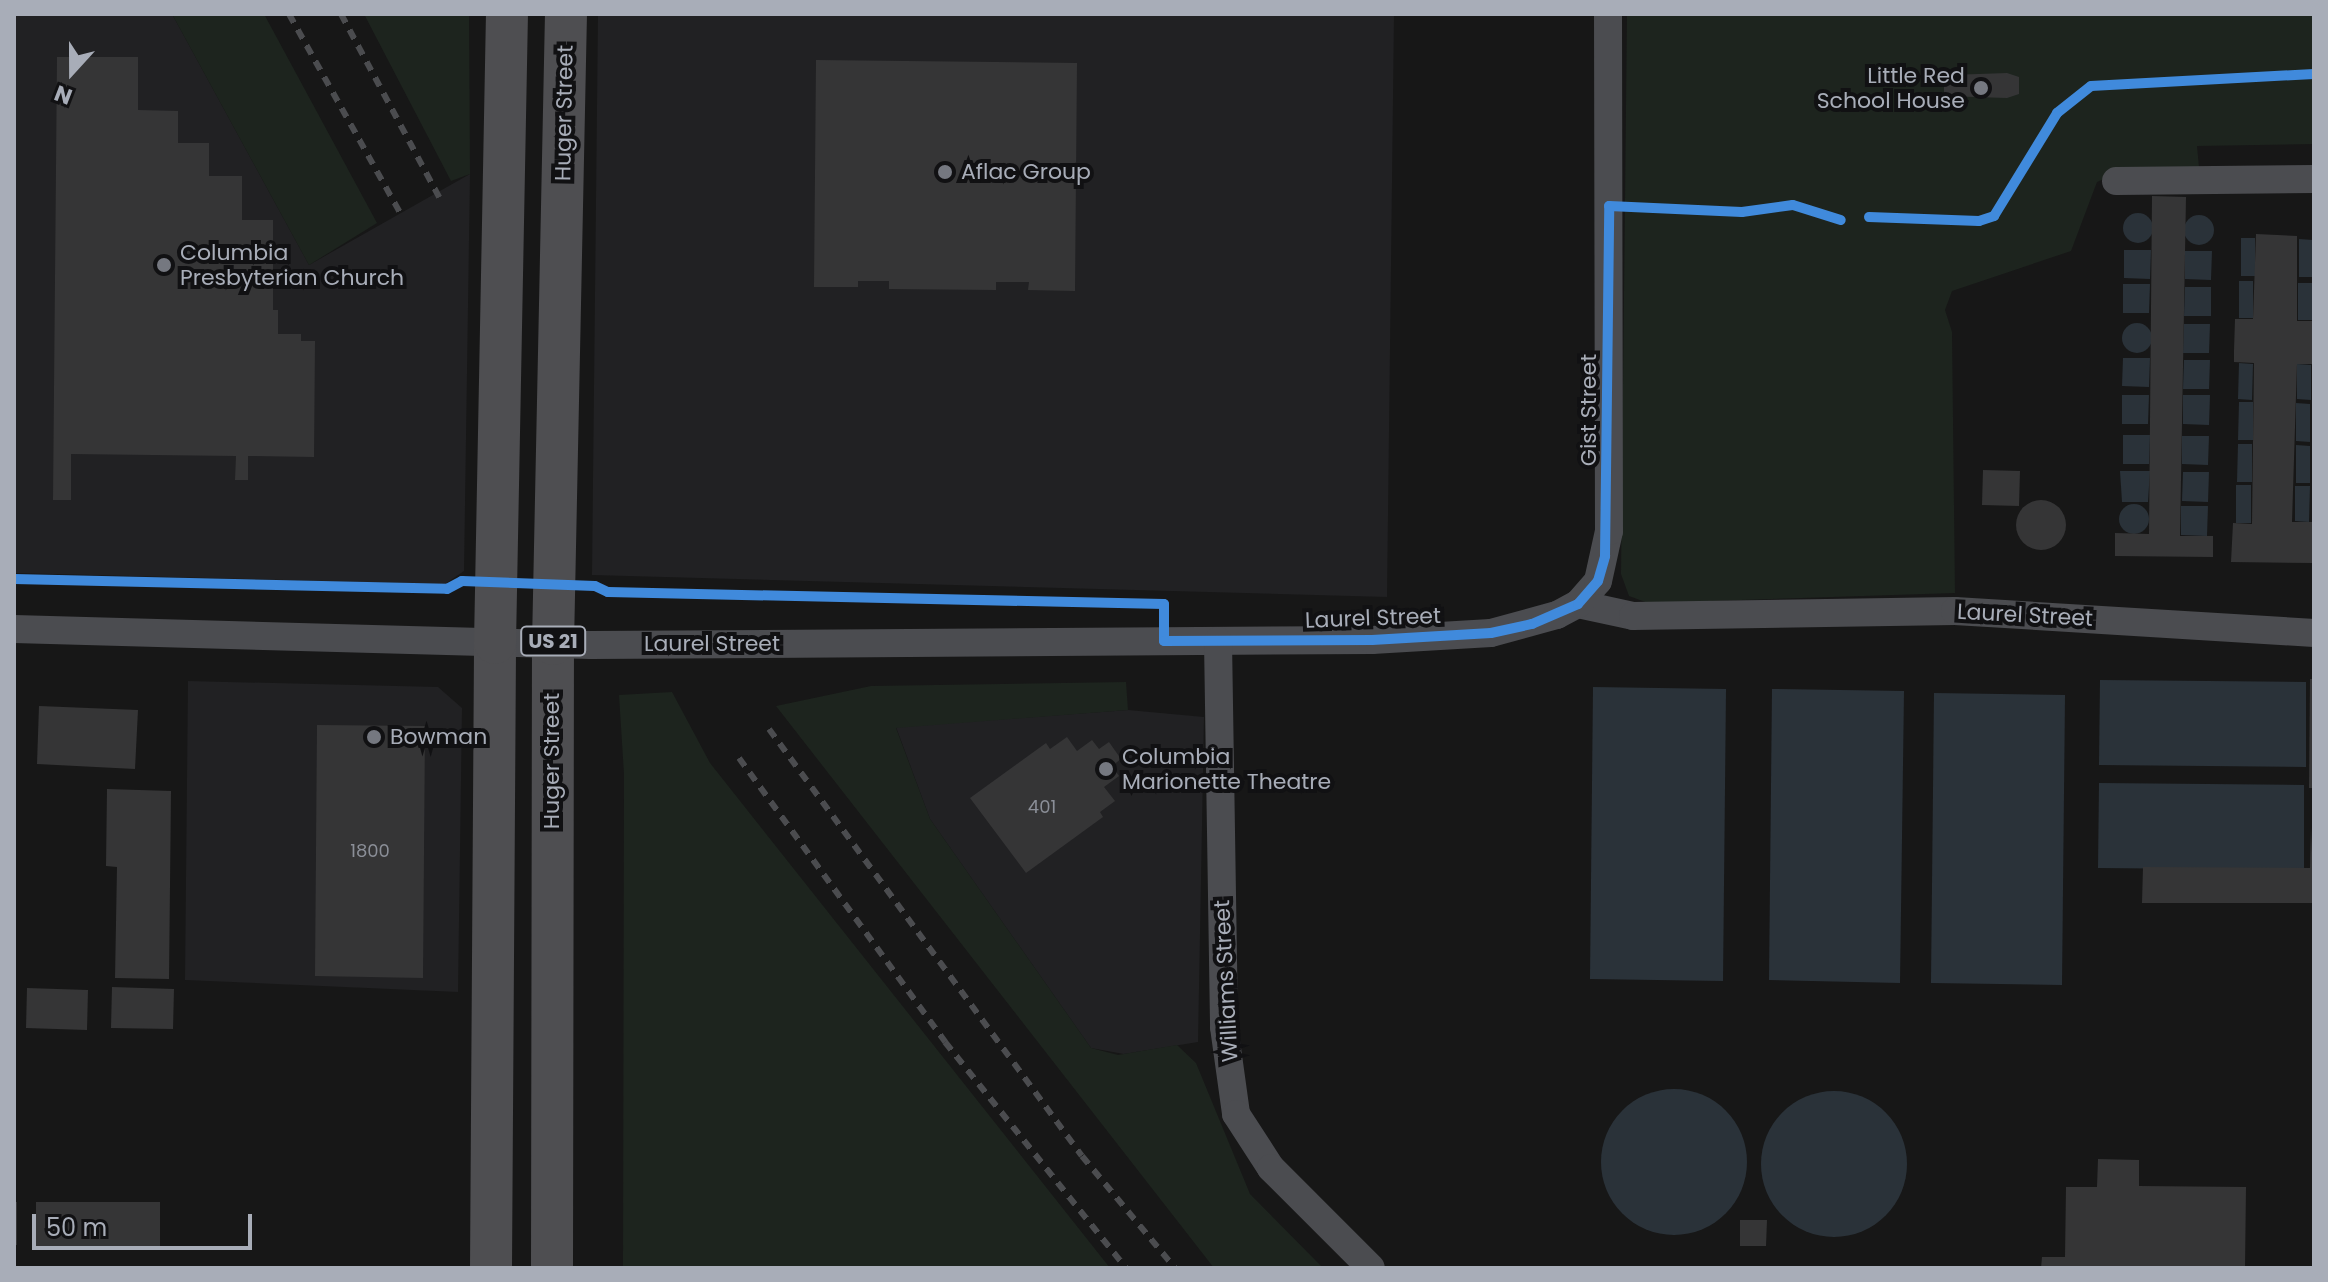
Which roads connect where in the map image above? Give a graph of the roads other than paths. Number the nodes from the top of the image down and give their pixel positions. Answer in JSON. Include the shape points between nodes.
{"nodes":[{"id":1,"x":507,"y":14,"type":"edge"},
{"id":2,"x":566,"y":14,"type":"edge"},
{"id":3,"x":1608,"y":14,"type":"edge"},
{"id":4,"x":2314,"y":179,"type":"edge"},
{"id":5,"x":2116,"y":181,"type":"dead end"},
{"id":6,"x":1578,"y":604,"type":"junction"},
{"id":7,"x":14,"y":629,"type":"edge"},
{"id":8,"x":2314,"y":633,"type":"edge"},
{"id":9,"x":1218,"y":641,"type":"junction"},
{"id":10,"x":495,"y":643,"type":"junction"},
{"id":11,"x":553,"y":644,"type":"junction"},
{"id":12,"x":491,"y":1268,"type":"edge"},
{"id":13,"x":552,"y":1268,"type":"edge"},
{"id":14,"x":1371,"y":1268,"type":"edge"}],
"edges":[{"from":1,"to":10,"type":"highway","number":"US 21"},
{"from":2,"to":11,"type":"highway","name":"Huger Street","number":"US 21"},
{"from":3,"to":6,"type":"street","name":"Gist Street","via":[[1609,531],[1598,581]]},
{"from":4,"to":5,"type":"street"},
{"from":6,"to":8,"type":"street","name":"Laurel Street","via":[[1633,616],[1955,611]]},
{"from":6,"to":9,"type":"street","name":"Laurel Street","via":[[1532,624],[1491,633]]},
{"from":7,"to":10,"type":"street","name":"Laurel Street"},
{"from":9,"to":11,"type":"street","name":"Laurel Street"},
{"from":9,"to":14,"type":"street","name":"Williams Street","via":[[1224,1027],[1236,1114],[1271,1168]]},
{"from":10,"to":11,"type":"street","name":"Laurel Street"},
{"from":10,"to":12,"type":"highway","number":"US 21"},
{"from":11,"to":13,"type":"highway","name":"Huger Street","number":"US 21"}]}
